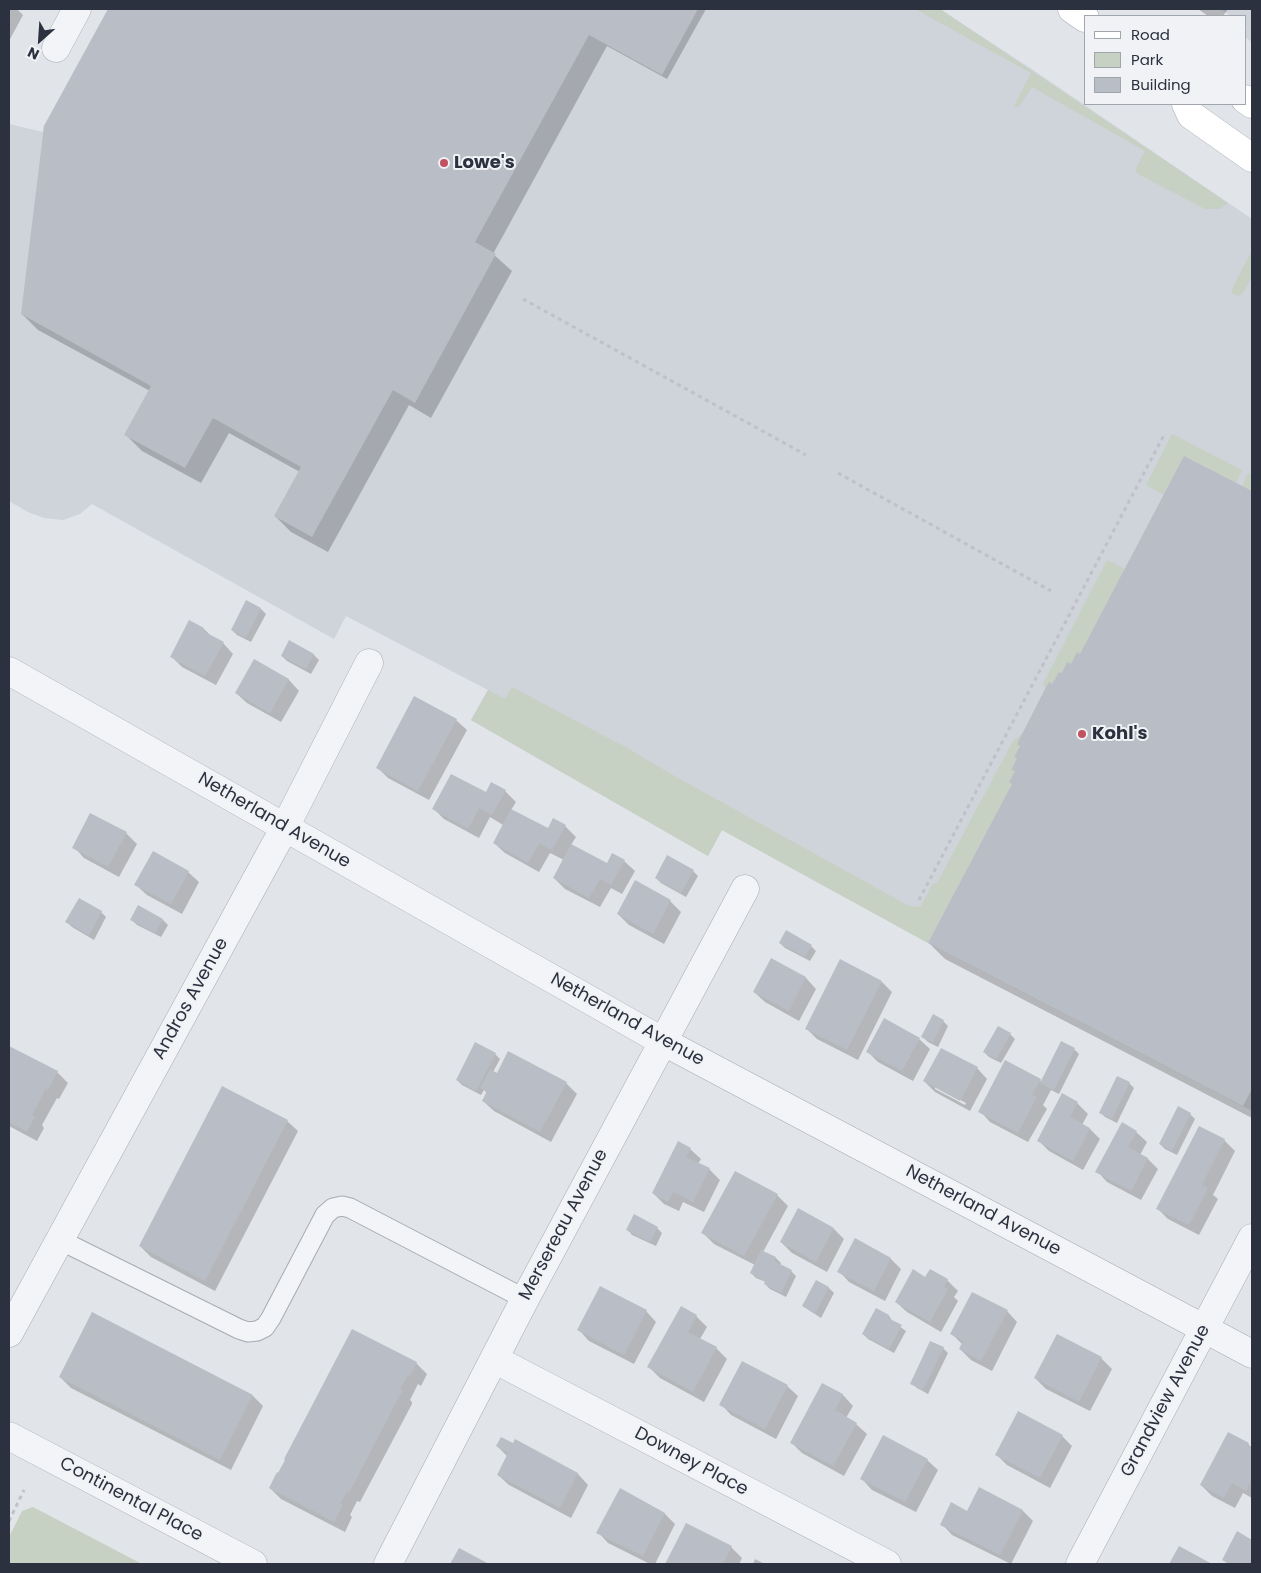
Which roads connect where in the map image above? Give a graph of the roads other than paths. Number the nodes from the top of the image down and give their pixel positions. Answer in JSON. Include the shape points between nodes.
{"nodes":[{"id":1,"x":77,"y":9,"type":"edge"},
{"id":2,"x":1072,"y":9,"type":"edge"},
{"id":3,"x":1084,"y":17,"type":"edge"},
{"id":4,"x":56,"y":48,"type":"dead end"},
{"id":5,"x":1186,"y":105,"type":"edge"},
{"id":6,"x":1252,"y":158,"type":"edge"},
{"id":7,"x":369,"y":663,"type":"dead end"},
{"id":8,"x":9,"y":671,"type":"edge"},
{"id":9,"x":285,"y":827,"type":"junction"},
{"id":10,"x":744,"y":888,"type":"dead end"},
{"id":11,"x":662,"y":1041,"type":"junction"},
{"id":12,"x":1252,"y":1238,"type":"edge"},
{"id":13,"x":60,"y":1240,"type":"junction"},
{"id":14,"x":525,"y":1299,"type":"junction"},
{"id":15,"x":1205,"y":1329,"type":"junction"},
{"id":16,"x":9,"y":1333,"type":"edge"},
{"id":17,"x":1252,"y":1354,"type":"edge"},
{"id":18,"x":494,"y":1359,"type":"junction"},
{"id":19,"x":9,"y":1436,"type":"edge"},
{"id":20,"x":253,"y":1564,"type":"edge"},
{"id":21,"x":388,"y":1564,"type":"edge"},
{"id":22,"x":887,"y":1564,"type":"edge"},
{"id":23,"x":1080,"y":1564,"type":"edge"}],
"edges":[{"from":1,"to":4,"type":"street"},
{"from":2,"to":3,"type":"main road"},
{"from":5,"to":6,"type":"main road","via":[[1191,115]]},
{"from":7,"to":9,"type":"street","name":"Andros Avenue"},
{"from":8,"to":9,"type":"street","name":"Netherland Avenue"},
{"from":9,"to":11,"type":"street","name":"Netherland Avenue"},
{"from":9,"to":13,"type":"street","name":"Andros Avenue"},
{"from":10,"to":11,"type":"street","name":"Mersereau Avenue"},
{"from":11,"to":14,"type":"street","name":"Mersereau Avenue"},
{"from":11,"to":15,"type":"street","name":"Netherland Avenue"},
{"from":12,"to":15,"type":"street","name":"Grandview Avenue"},
{"from":13,"to":14,"type":"lane","via":[[239,1329],[257,1331],[265,1327],[271,1318],[325,1215],[342,1206]]},
{"from":13,"to":16,"type":"street","name":"Andros Avenue"},
{"from":14,"to":18,"type":"street","name":"Mersereau Avenue"},
{"from":15,"to":17,"type":"street","name":"Netherland Avenue"},
{"from":15,"to":23,"type":"street","name":"Grandview Avenue"},
{"from":18,"to":21,"type":"street","name":"Mersereau Avenue"},
{"from":18,"to":22,"type":"street","name":"Downey Place"},
{"from":19,"to":20,"type":"street","name":"Continental Place"}]}
